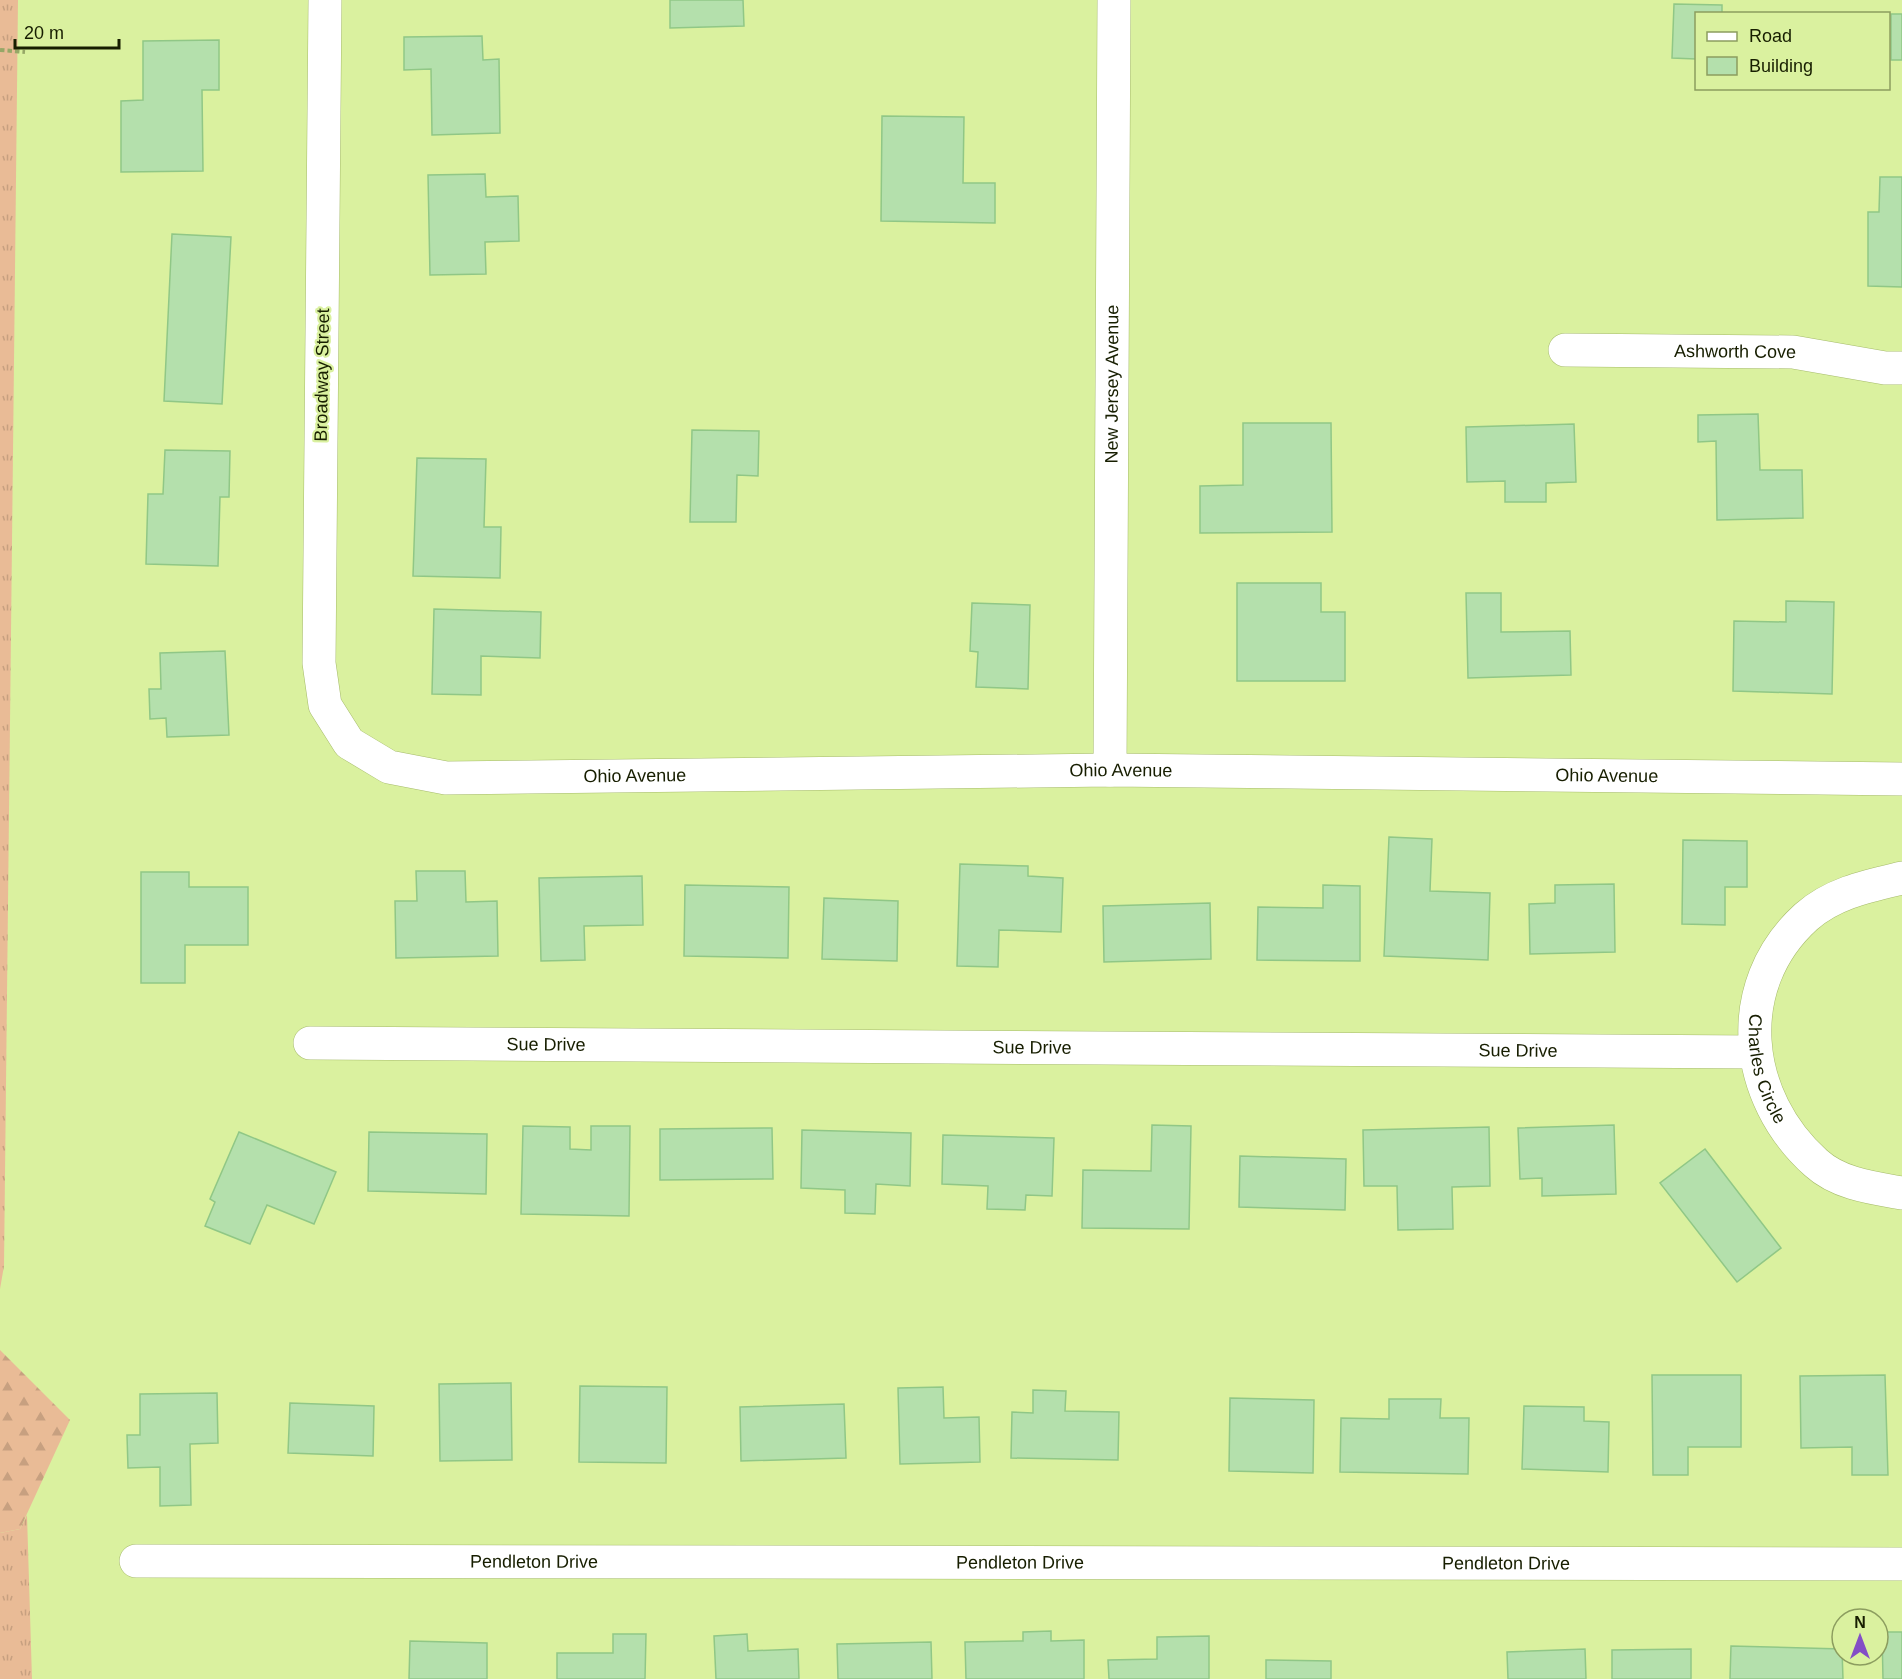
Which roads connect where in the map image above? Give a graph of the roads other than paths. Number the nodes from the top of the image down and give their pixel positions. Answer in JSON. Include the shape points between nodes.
{"nodes":[{"id":1,"x":325,"y":0,"type":"edge"},
{"id":2,"x":1114,"y":0,"type":"edge"},
{"id":3,"x":1565,"y":350,"type":"dead end"},
{"id":4,"x":1902,"y":368,"type":"edge"},
{"id":5,"x":349,"y":743,"type":"joint"},
{"id":6,"x":1110,"y":770,"type":"junction"},
{"id":7,"x":1902,"y":779,"type":"edge"},
{"id":8,"x":1902,"y":878,"type":"edge"},
{"id":9,"x":310,"y":1043,"type":"dead end"},
{"id":10,"x":1754,"y":1052,"type":"junction"},
{"id":11,"x":1902,"y":1193,"type":"edge"},
{"id":12,"x":136,"y":1561,"type":"dead end"},
{"id":13,"x":1902,"y":1564,"type":"edge"}],
"edges":[{"from":1,"to":5,"type":"street","name":"Broadway Street","via":[[319,663],[325,705]]},
{"from":2,"to":6,"type":"street","name":"New Jersey Avenue"},
{"from":3,"to":4,"type":"street","name":"Ashworth Cove","via":[[1793,352],[1885,369]]},
{"from":5,"to":6,"type":"street","name":"Ohio Avenue","via":[[389,767],[446,778]]},
{"from":6,"to":7,"type":"street","name":"Ohio Avenue"},
{"from":8,"to":10,"type":"street","name":"Charles Circle","via":[[1849,890],[1807,917],[1775,952],[1758,994]]},
{"from":9,"to":10,"type":"street","name":"Sue Drive"},
{"from":10,"to":11,"type":"street","name":"Charles Circle","via":[[1763,1087],[1780,1121],[1817,1164],[1857,1185]]},
{"from":12,"to":13,"type":"street","name":"Pendleton Drive"}]}
